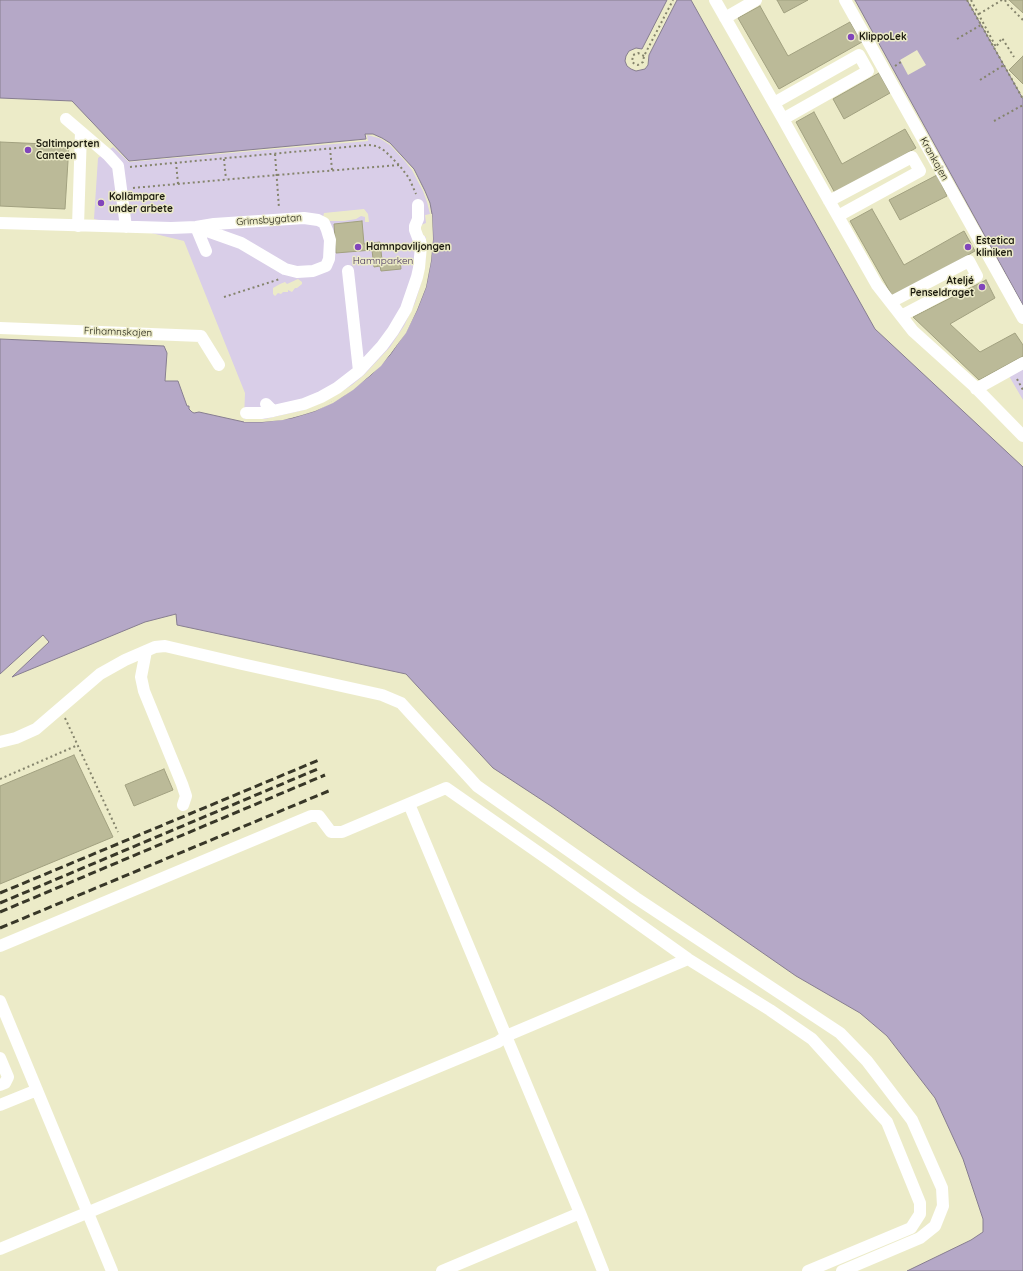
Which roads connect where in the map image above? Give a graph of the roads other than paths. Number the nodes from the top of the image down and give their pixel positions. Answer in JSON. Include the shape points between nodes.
{"nodes":[{"id":1,"x":716,"y":0,"type":"edge"},
{"id":2,"x":756,"y":0,"type":"edge"},
{"id":3,"x":845,"y":0,"type":"edge"},
{"id":4,"x":725,"y":18,"type":"junction"},
{"id":5,"x":774,"y":103,"type":"junction"},
{"id":6,"x":66,"y":119,"type":"dead end"},
{"id":7,"x":783,"y":119,"type":"junction"},
{"id":8,"x":82,"y":132,"type":"junction"},
{"id":9,"x":829,"y":201,"type":"junction"},
{"id":10,"x":418,"y":205,"type":"road end"},
{"id":11,"x":838,"y":216,"type":"junction"},
{"id":12,"x":0,"y":223,"type":"edge"},
{"id":13,"x":78,"y":226,"type":"junction"},
{"id":14,"x":126,"y":227,"type":"junction"},
{"id":15,"x":196,"y":227,"type":"junction"},
{"id":16,"x":206,"y":251,"type":"dead end"},
{"id":17,"x":348,"y":271,"type":"dead end"},
{"id":18,"x":891,"y":302,"type":"junction"},
{"id":19,"x":901,"y":316,"type":"junction"},
{"id":20,"x":1023,"y":318,"type":"edge"},
{"id":21,"x":0,"y":328,"type":"edge"},
{"id":22,"x":1023,"y":363,"type":"edge"},
{"id":23,"x":220,"y":365,"type":"dead end"},
{"id":24,"x":359,"y":371,"type":"junction"},
{"id":25,"x":976,"y":388,"type":"junction"},
{"id":26,"x":246,"y":413,"type":"dead end"},
{"id":27,"x":1023,"y":436,"type":"edge"},
{"id":28,"x":146,"y":651,"type":"junction"},
{"id":29,"x":0,"y":742,"type":"edge"},
{"id":30,"x":409,"y":804,"type":"junction"},
{"id":31,"x":183,"y":805,"type":"dead end"},
{"id":32,"x":0,"y":946,"type":"edge"},
{"id":33,"x":688,"y":959,"type":"junction"},
{"id":34,"x":0,"y":1001,"type":"edge"},
{"id":35,"x":506,"y":1036,"type":"junction"},
{"id":36,"x":0,"y":1058,"type":"edge"},
{"id":37,"x":0,"y":1085,"type":"edge"},
{"id":38,"x":37,"y":1090,"type":"junction"},
{"id":39,"x":0,"y":1105,"type":"edge"},
{"id":40,"x":88,"y":1212,"type":"junction"},
{"id":41,"x":580,"y":1213,"type":"junction"},
{"id":42,"x":0,"y":1249,"type":"edge"},
{"id":43,"x":112,"y":1271,"type":"edge"},
{"id":44,"x":442,"y":1271,"type":"edge"},
{"id":45,"x":603,"y":1271,"type":"edge"},
{"id":46,"x":808,"y":1271,"type":"edge"},
{"id":47,"x":842,"y":1271,"type":"edge"}],
"edges":[{"from":1,"to":4,"type":"street"},
{"from":2,"to":4,"type":"street"},
{"from":3,"to":20,"type":"street","name":"Krankajen"},
{"from":4,"to":5,"type":"street"},
{"from":5,"to":7,"type":"street"},
{"from":5,"to":7,"type":"street","via":[[859,55],[868,71]]},
{"from":6,"to":8,"type":"street"},
{"from":7,"to":9,"type":"street"},
{"from":8,"to":13,"type":"street"},
{"from":8,"to":14,"type":"street","via":[[118,166]]},
{"from":9,"to":11,"type":"street"},
{"from":9,"to":11,"type":"street","name":"Krankajen","via":[[912,157],[920,170]]},
{"from":10,"to":24,"type":"street","via":[[415,230],[421,246],[419,268],[406,309],[394,331]]},
{"from":11,"to":18,"type":"street","via":[[877,285]]},
{"from":12,"to":13,"type":"street","name":"Grimsbygatan"},
{"from":13,"to":14,"type":"street","name":"Grimsbygatan"},
{"from":14,"to":15,"type":"street","name":"Grimsbygatan"},
{"from":15,"to":15,"type":"street","name":"Grimsbygatan","via":[[241,243],[285,269],[297,272],[313,272],[326,266],[329,259],[328,230],[324,223],[318,220],[280,219]]},
{"from":15,"to":16,"type":"street"},
{"from":17,"to":24,"type":"street"},
{"from":18,"to":19,"type":"street"},
{"from":18,"to":19,"type":"street","via":[[969,262],[977,276]]},
{"from":19,"to":25,"type":"street","via":[[913,331]]},
{"from":21,"to":23,"type":"street","name":"Frihamnskajen","via":[[201,336]]},
{"from":22,"to":25,"type":"street"},
{"from":24,"to":26,"type":"street","via":[[337,388],[304,404],[270,407],[261,413]]},
{"from":25,"to":27,"type":"street"},
{"from":28,"to":29,"type":"street","via":[[100,674],[36,729]]},
{"from":28,"to":31,"type":"street","via":[[141,677],[144,692],[182,784],[186,796]]},
{"from":28,"to":47,"type":"street","via":[[165,646],[382,695],[401,703],[478,786],[643,903],[840,1033],[868,1061],[912,1120],[942,1188],[943,1206],[935,1226],[920,1238]]},
{"from":30,"to":32,"type":"street","via":[[342,832],[330,832],[319,816],[311,816]]},
{"from":30,"to":33,"type":"street","via":[[446,788]]},
{"from":30,"to":35,"type":"street"},
{"from":33,"to":35,"type":"street"},
{"from":33,"to":46,"type":"street","via":[[812,1038],[887,1122],[920,1203],[920,1214],[911,1228]]},
{"from":34,"to":38,"type":"street"},
{"from":35,"to":40,"type":"street","via":[[498,1042]]},
{"from":35,"to":41,"type":"street"},
{"from":36,"to":37,"type":"street","via":[[8,1077],[5,1083]]},
{"from":38,"to":39,"type":"street"},
{"from":38,"to":40,"type":"street"},
{"from":40,"to":42,"type":"street"},
{"from":40,"to":43,"type":"street"},
{"from":41,"to":44,"type":"street"},
{"from":41,"to":45,"type":"street"}]}
